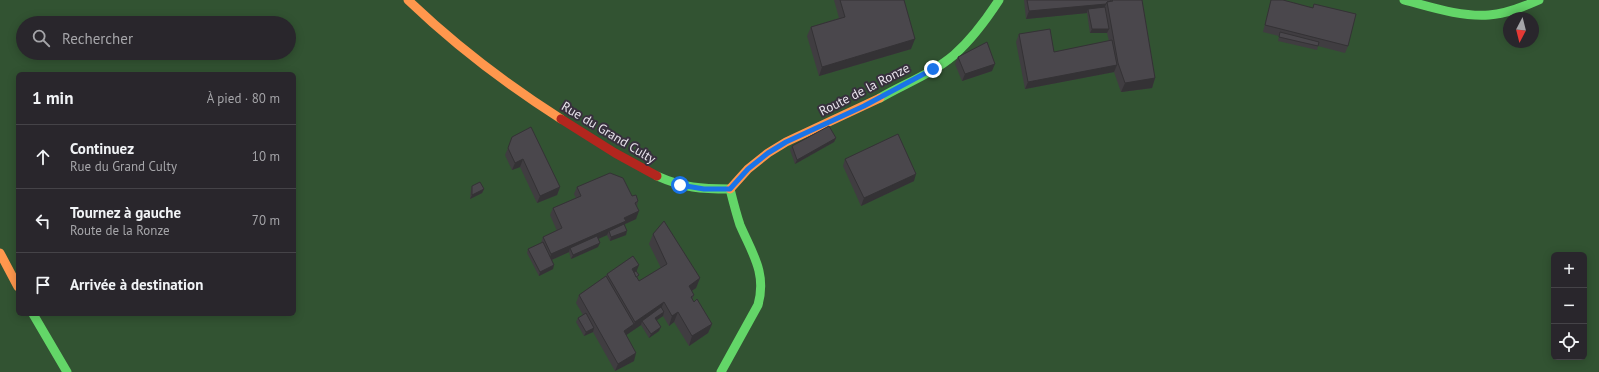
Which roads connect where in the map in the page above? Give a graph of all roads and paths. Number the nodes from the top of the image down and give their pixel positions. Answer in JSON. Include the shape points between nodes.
{"nodes":[{"id":1,"x":408,"y":0,"type":"edge"},
{"id":2,"x":999,"y":0,"type":"edge"},
{"id":3,"x":1404,"y":0,"type":"edge"},
{"id":4,"x":1539,"y":0,"type":"edge"},
{"id":5,"x":730,"y":189,"type":"junction"},
{"id":6,"x":0,"y":253,"type":"edge"},
{"id":7,"x":16,"y":283,"type":"edge"},
{"id":8,"x":34,"y":316,"type":"edge"},
{"id":9,"x":67,"y":372,"type":"edge"},
{"id":10,"x":721,"y":372,"type":"edge"}],
"edges":[{"from":1,"to":5,"type":"street","name":"Rue du Grand Culty","via":[[450,39],[486,67],[624,160],[680,185],[704,189]]},
{"from":2,"to":5,"type":"street","name":"Route de la Ronze","via":[[981,27],[954,55],[864,106],[786,142],[748,169]]},
{"from":3,"to":4,"type":"street","via":[[1457,13],[1488,15],[1519,9]]},
{"from":5,"to":10,"type":"street","via":[[736,215],[758,263],[762,283],[759,303],[749,325]]},
{"from":6,"to":7,"type":"street"},
{"from":8,"to":9,"type":"street"}]}
